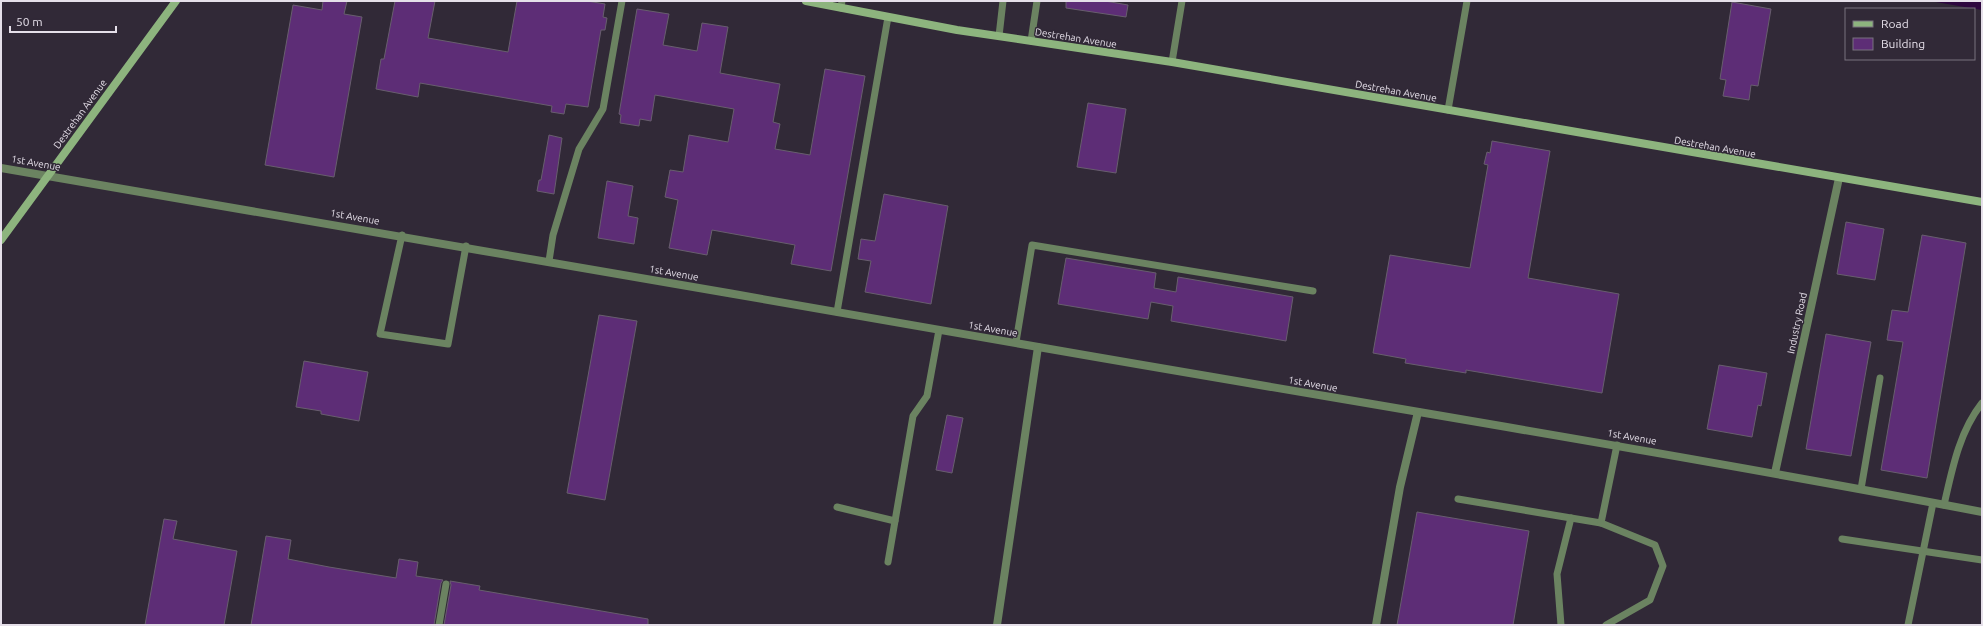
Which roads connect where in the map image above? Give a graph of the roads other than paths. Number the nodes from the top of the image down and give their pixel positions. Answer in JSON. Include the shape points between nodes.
{"nodes":[{"id":1,"x":176,"y":1,"type":"edge"},
{"id":2,"x":622,"y":1,"type":"edge"},
{"id":3,"x":806,"y":1,"type":"edge"},
{"id":4,"x":1003,"y":1,"type":"edge"},
{"id":5,"x":1037,"y":1,"type":"edge"},
{"id":6,"x":1182,"y":1,"type":"edge"},
{"id":7,"x":1466,"y":1,"type":"edge"},
{"id":8,"x":842,"y":4,"type":"edge"},
{"id":9,"x":888,"y":17,"type":"junction"},
{"id":10,"x":999,"y":36,"type":"junction"},
{"id":11,"x":1031,"y":41,"type":"junction"},
{"id":12,"x":1172,"y":62,"type":"junction"},
{"id":13,"x":1448,"y":110,"type":"junction"},
{"id":14,"x":1,"y":168,"type":"edge"},
{"id":15,"x":47,"y":176,"type":"junction"},
{"id":16,"x":1839,"y":178,"type":"junction"},
{"id":17,"x":1982,"y":202,"type":"edge"},
{"id":18,"x":402,"y":235,"type":"junction"},
{"id":19,"x":1,"y":240,"type":"edge"},
{"id":20,"x":466,"y":246,"type":"junction"},
{"id":21,"x":549,"y":261,"type":"junction"},
{"id":22,"x":1313,"y":292,"type":"dead end"},
{"id":23,"x":837,"y":312,"type":"junction"},
{"id":24,"x":939,"y":330,"type":"junction"},
{"id":25,"x":1016,"y":342,"type":"junction"},
{"id":26,"x":1038,"y":347,"type":"junction"},
{"id":27,"x":1880,"y":378,"type":"dead end"},
{"id":28,"x":1982,"y":403,"type":"edge"},
{"id":29,"x":1418,"y":412,"type":"junction"},
{"id":30,"x":1617,"y":445,"type":"junction"},
{"id":31,"x":1775,"y":473,"type":"junction"},
{"id":32,"x":1861,"y":489,"type":"junction"},
{"id":33,"x":1458,"y":498,"type":"dead end"},
{"id":34,"x":1933,"y":503,"type":"junction"},
{"id":35,"x":1944,"y":505,"type":"junction"},
{"id":36,"x":837,"y":507,"type":"dead end"},
{"id":37,"x":1982,"y":512,"type":"edge"},
{"id":38,"x":1571,"y":518,"type":"junction"},
{"id":39,"x":895,"y":522,"type":"junction"},
{"id":40,"x":1601,"y":523,"type":"junction"},
{"id":41,"x":1842,"y":539,"type":"dead end"},
{"id":42,"x":1924,"y":550,"type":"junction"},
{"id":43,"x":1982,"y":560,"type":"edge"},
{"id":44,"x":888,"y":562,"type":"dead end"},
{"id":45,"x":446,"y":584,"type":"dead end"},
{"id":46,"x":439,"y":625,"type":"edge"},
{"id":47,"x":997,"y":625,"type":"edge"},
{"id":48,"x":1376,"y":625,"type":"edge"},
{"id":49,"x":1562,"y":625,"type":"edge"},
{"id":50,"x":1606,"y":625,"type":"edge"},
{"id":51,"x":1908,"y":625,"type":"edge"}],
"edges":[{"from":1,"to":15,"type":"main road","name":"Destrehan Avenue"},
{"from":2,"to":21,"type":"lane","via":[[603,109],[579,148],[553,235]]},
{"from":3,"to":8,"type":"main road","name":"Destrehan Avenue"},
{"from":4,"to":10,"type":"lane"},
{"from":5,"to":11,"type":"lane"},
{"from":6,"to":12,"type":"lane"},
{"from":7,"to":13,"type":"lane"},
{"from":8,"to":9,"type":"main road","name":"Destrehan Avenue"},
{"from":9,"to":10,"type":"main road","name":"Destrehan Avenue"},
{"from":9,"to":23,"type":"lane"},
{"from":10,"to":11,"type":"main road","name":"Destrehan Avenue"},
{"from":11,"to":12,"type":"main road","name":"Destrehan Avenue"},
{"from":12,"to":13,"type":"main road","name":"Destrehan Avenue"},
{"from":13,"to":16,"type":"main road","name":"Destrehan Avenue"},
{"from":14,"to":15,"type":"street","name":"1st Avenue"},
{"from":15,"to":18,"type":"street","name":"1st Avenue"},
{"from":15,"to":19,"type":"main road","name":"Destrehan Avenue"},
{"from":16,"to":17,"type":"main road","name":"Destrehan Avenue"},
{"from":16,"to":31,"type":"street","name":"Industry Road"},
{"from":18,"to":20,"type":"street","name":"1st Avenue"},
{"from":18,"to":20,"type":"lane","via":[[380,334],[448,344]]},
{"from":20,"to":21,"type":"street","name":"1st Avenue"},
{"from":21,"to":23,"type":"street","name":"1st Avenue"},
{"from":22,"to":25,"type":"lane","via":[[1032,245]]},
{"from":23,"to":24,"type":"street","name":"1st Avenue"},
{"from":24,"to":25,"type":"street","name":"1st Avenue"},
{"from":24,"to":39,"type":"lane","via":[[927,396],[913,416]]},
{"from":25,"to":26,"type":"street","name":"1st Avenue"},
{"from":26,"to":29,"type":"street","name":"1st Avenue"},
{"from":26,"to":47,"type":"street"},
{"from":27,"to":32,"type":"lane"},
{"from":28,"to":35,"type":"lane","via":[[1958,446]]},
{"from":29,"to":30,"type":"street","name":"1st Avenue"},
{"from":29,"to":48,"type":"street","via":[[1400,487]]},
{"from":30,"to":31,"type":"street","name":"1st Avenue"},
{"from":30,"to":40,"type":"lane"},
{"from":31,"to":32,"type":"street","name":"1st Avenue"},
{"from":32,"to":34,"type":"street","name":"1st Avenue"},
{"from":33,"to":38,"type":"lane"},
{"from":34,"to":35,"type":"street","name":"1st Avenue"},
{"from":34,"to":42,"type":"lane"},
{"from":35,"to":37,"type":"street","name":"1st Avenue"},
{"from":36,"to":39,"type":"lane"},
{"from":38,"to":40,"type":"lane"},
{"from":38,"to":49,"type":"lane","via":[[1556,574]]},
{"from":39,"to":44,"type":"lane"},
{"from":40,"to":50,"type":"lane","via":[[1655,545],[1663,566],[1650,600]]},
{"from":41,"to":42,"type":"lane"},
{"from":42,"to":43,"type":"lane"},
{"from":42,"to":51,"type":"lane"},
{"from":45,"to":46,"type":"lane"}]}
